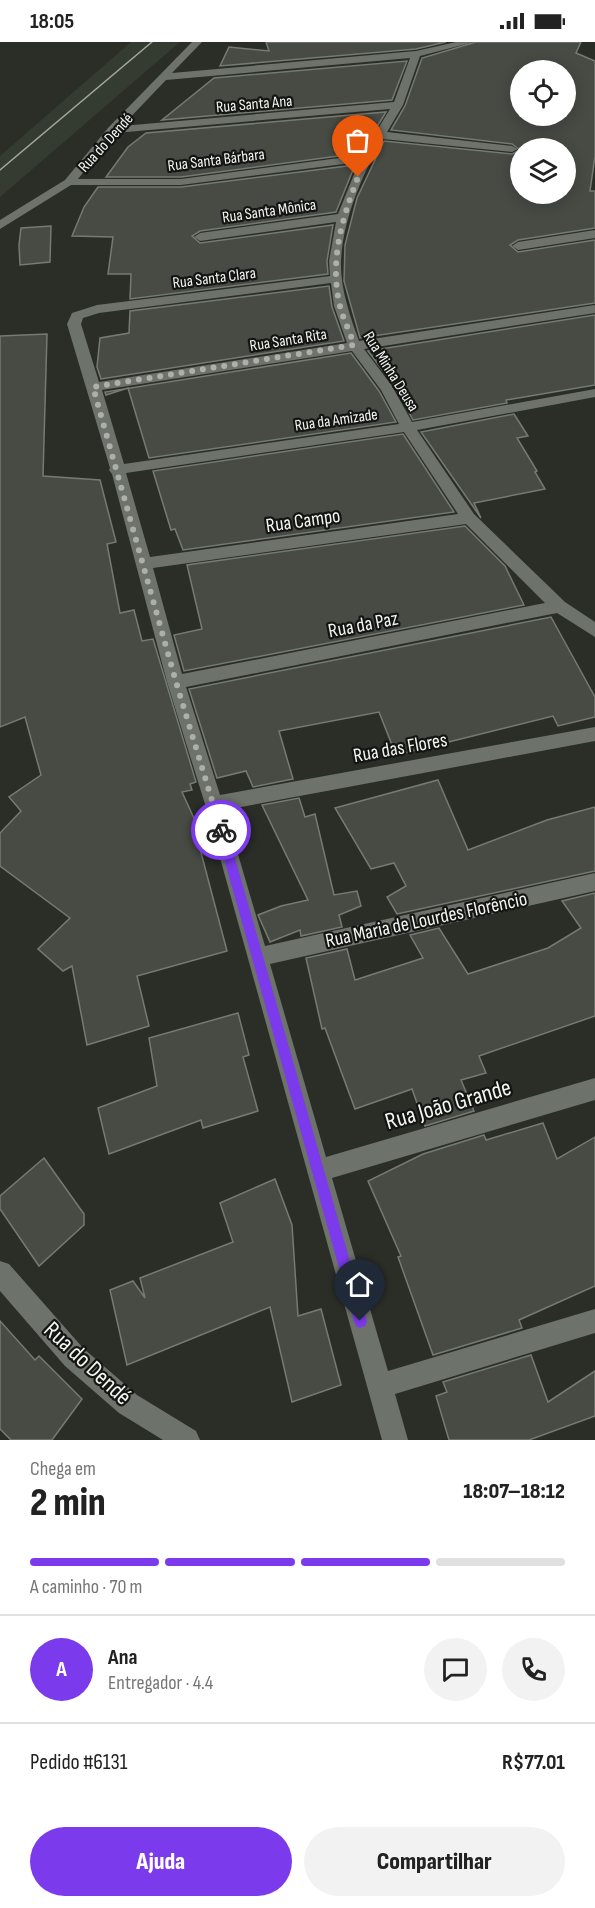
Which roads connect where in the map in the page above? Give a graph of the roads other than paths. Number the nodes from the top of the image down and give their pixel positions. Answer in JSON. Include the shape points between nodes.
{"nodes":[{"id":1,"x":197,"y":42,"type":"edge"},
{"id":2,"x":469,"y":42,"type":"edge"},
{"id":3,"x":416,"y":54,"type":"junction"},
{"id":4,"x":165,"y":77,"type":"junction"},
{"id":5,"x":398,"y":105,"type":"junction"},
{"id":6,"x":112,"y":130,"type":"junction"},
{"id":7,"x":380,"y":135,"type":"junction"},
{"id":8,"x":510,"y":149,"type":"edge"},
{"id":9,"x":366,"y":158,"type":"junction"},
{"id":10,"x":69,"y":182,"type":"junction"},
{"id":11,"x":343,"y":217,"type":"junction"},
{"id":12,"x":0,"y":225,"type":"edge"},
{"id":13,"x":595,"y":234,"type":"edge"},
{"id":14,"x":200,"y":237,"type":"dead end"},
{"id":15,"x":518,"y":246,"type":"dead end"},
{"id":16,"x":336,"y":279,"type":"junction"},
{"id":17,"x":595,"y":309,"type":"edge"},
{"id":18,"x":354,"y":345,"type":"junction"},
{"id":19,"x":93,"y":387,"type":"junction"},
{"id":20,"x":595,"y":393,"type":"edge"},
{"id":21,"x":408,"y":427,"type":"junction"},
{"id":22,"x":116,"y":470,"type":"junction"},
{"id":23,"x":469,"y":518,"type":"junction"},
{"id":24,"x":143,"y":564,"type":"junction"},
{"id":25,"x":560,"y":606,"type":"junction"},
{"id":26,"x":595,"y":631,"type":"edge"},
{"id":27,"x":176,"y":682,"type":"junction"},
{"id":28,"x":595,"y":734,"type":"edge"},
{"id":29,"x":214,"y":804,"type":"junction"},
{"id":30,"x":595,"y":882,"type":"edge"},
{"id":31,"x":257,"y":957,"type":"junction"},
{"id":32,"x":595,"y":1089,"type":"edge"},
{"id":33,"x":317,"y":1171,"type":"junction"},
{"id":34,"x":0,"y":1273,"type":"edge"},
{"id":35,"x":595,"y":1321,"type":"edge"},
{"id":36,"x":379,"y":1386,"type":"junction"},
{"id":37,"x":187,"y":1440,"type":"edge"},
{"id":38,"x":395,"y":1440,"type":"edge"}],
"edges":[{"from":1,"to":4,"type":"street","name":"Rua do Dendé"},
{"from":2,"to":3,"type":"street"},
{"from":3,"to":4,"type":"street"},
{"from":3,"to":5,"type":"street","name":"Rua Minha Deusa"},
{"from":4,"to":6,"type":"street","name":"Rua do Dendé"},
{"from":5,"to":6,"type":"street","name":"Rua Santa Ana"},
{"from":5,"to":7,"type":"street","name":"Rua Minha Deusa"},
{"from":6,"to":10,"type":"street","name":"Rua do Dendé"},
{"from":7,"to":8,"type":"street"},
{"from":7,"to":9,"type":"street","name":"Rua Minha Deusa"},
{"from":9,"to":10,"type":"street","name":"Rua Santa Bárbara","via":[[181,182]]},
{"from":9,"to":11,"type":"street","name":"Rua Minha Deusa"},
{"from":10,"to":12,"type":"street","name":"Rua do Dendé"},
{"from":11,"to":14,"type":"street","name":"Rua Santa Mônica"},
{"from":11,"to":16,"type":"street","name":"Rua Minha Deusa","via":[[335,261]]},
{"from":13,"to":15,"type":"street"},
{"from":16,"to":18,"type":"street","name":"Rua Minha Deusa","via":[[340,306]]},
{"from":16,"to":19,"type":"street","name":"Rua Santa Clara","via":[[97,309],[77,316],[74,324]]},
{"from":17,"to":18,"type":"street","name":"Rua Santa Rita"},
{"from":18,"to":19,"type":"street","name":"Rua Santa Rita"},
{"from":18,"to":21,"type":"street","name":"Rua Minha Deusa","via":[[387,389]]},
{"from":19,"to":22,"type":"street"},
{"from":20,"to":21,"type":"street","name":"Rua da Amizade"},
{"from":21,"to":22,"type":"street","name":"Rua da Amizade"},
{"from":21,"to":23,"type":"street","name":"Rua Minha Deusa"},
{"from":22,"to":24,"type":"street"},
{"from":23,"to":24,"type":"street","name":"Rua Campo"},
{"from":23,"to":25,"type":"street","name":"Rua Minha Deusa"},
{"from":24,"to":27,"type":"street"},
{"from":25,"to":26,"type":"street","name":"Rua Minha Deusa"},
{"from":25,"to":27,"type":"street","name":"Rua da Paz"},
{"from":27,"to":29,"type":"street"},
{"from":28,"to":29,"type":"street","name":"Rua das Flores"},
{"from":29,"to":31,"type":"street"},
{"from":30,"to":31,"type":"street","name":"Rua Maria de Lourdes Florêncio"},
{"from":31,"to":33,"type":"street"},
{"from":32,"to":33,"type":"street","name":"Rua João Grande"},
{"from":33,"to":36,"type":"street"},
{"from":34,"to":37,"type":"street","name":"Rua do Dendé","via":[[74,1357],[128,1404]]},
{"from":35,"to":36,"type":"street"},
{"from":36,"to":38,"type":"street"}]}
